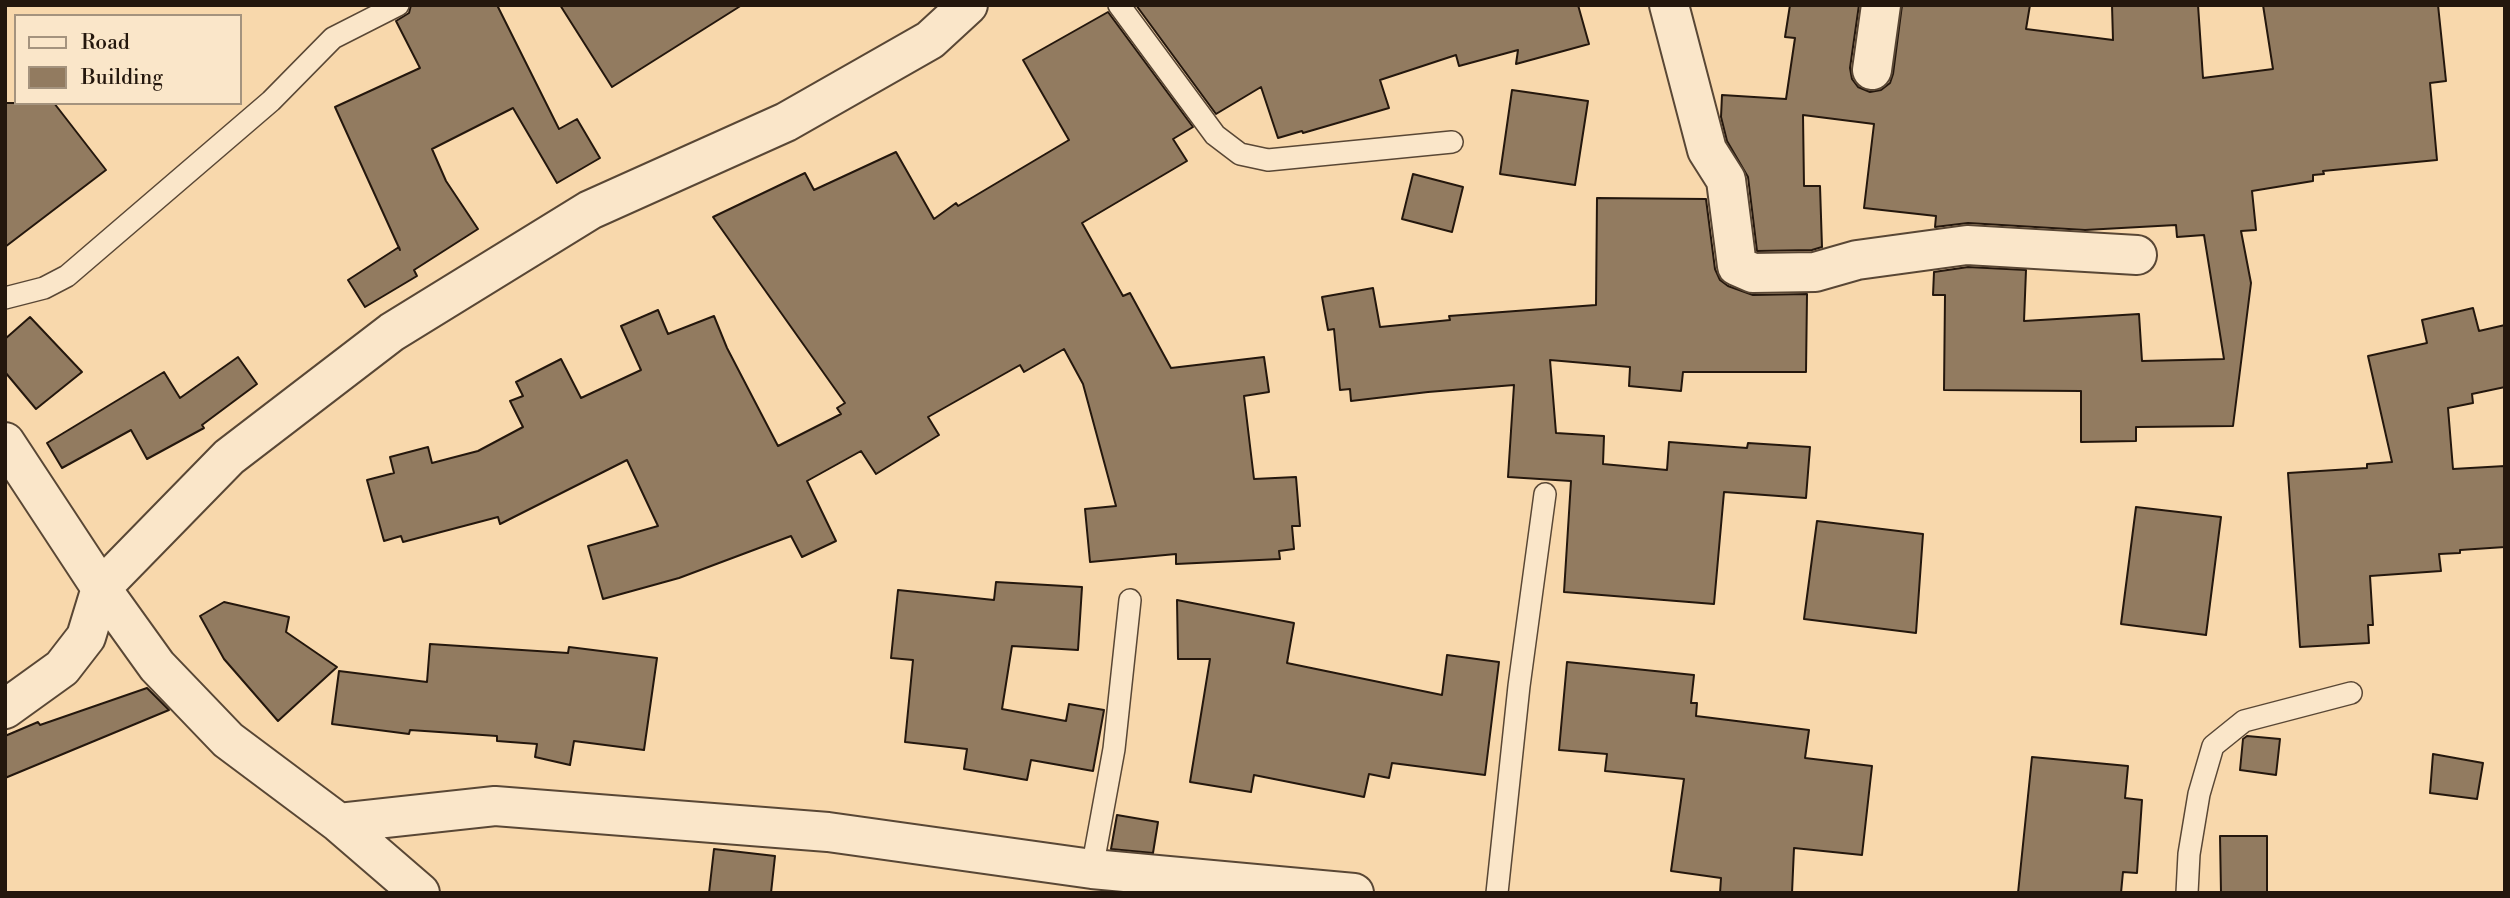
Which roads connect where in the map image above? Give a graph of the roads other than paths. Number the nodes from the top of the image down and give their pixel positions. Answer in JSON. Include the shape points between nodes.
{"nodes":[{"id":1,"x":398,"y":5,"type":"edge"},
{"id":2,"x":968,"y":5,"type":"edge"},
{"id":3,"x":1119,"y":5,"type":"edge"},
{"id":4,"x":1669,"y":5,"type":"edge"},
{"id":5,"x":1881,"y":5,"type":"edge"},
{"id":6,"x":1872,"y":70,"type":"dead end"},
{"id":7,"x":1452,"y":142,"type":"dead end"},
{"id":8,"x":2137,"y":255,"type":"dead end"},
{"id":9,"x":5,"y":298,"type":"edge"},
{"id":10,"x":5,"y":442,"type":"edge"},
{"id":11,"x":1545,"y":494,"type":"dead end"},
{"id":12,"x":101,"y":588,"type":"junction"},
{"id":13,"x":1130,"y":600,"type":"dead end"},
{"id":14,"x":2351,"y":693,"type":"dead end"},
{"id":15,"x":5,"y":709,"type":"edge"},
{"id":16,"x":339,"y":823,"type":"junction"},
{"id":17,"x":1092,"y":869,"type":"junction"},
{"id":18,"x":398,"y":887,"type":"edge"},
{"id":19,"x":1354,"y":893,"type":"edge"},
{"id":20,"x":1497,"y":893,"type":"edge"},
{"id":21,"x":2187,"y":893,"type":"edge"}],
"edges":[{"from":1,"to":9,"type":"lane","via":[[333,38],[271,102],[67,276],[44,288]]},
{"from":2,"to":12,"type":"street","via":[[930,40],[906,54],[786,122],[590,211],[391,332],[229,457]]},
{"from":3,"to":7,"type":"lane","via":[[1215,135],[1240,154],[1268,160]]},
{"from":4,"to":8,"type":"street","via":[[1707,150],[1726,180],[1737,266],[1753,273],[1815,272],[1857,260],[1967,245]]},
{"from":5,"to":6,"type":"street"},
{"from":10,"to":12,"type":"street"},
{"from":11,"to":20,"type":"lane"},
{"from":12,"to":15,"type":"street","via":[[86,637],[62,668]]},
{"from":12,"to":16,"type":"street","via":[[158,666],[228,740]]},
{"from":13,"to":17,"type":"lane","via":[[1114,750]]},
{"from":14,"to":21,"type":"lane","via":[[2244,721],[2213,746],[2199,794]]},
{"from":16,"to":17,"type":"street","via":[[495,806],[828,832]]},
{"from":16,"to":18,"type":"street"},
{"from":17,"to":19,"type":"street"}]}
